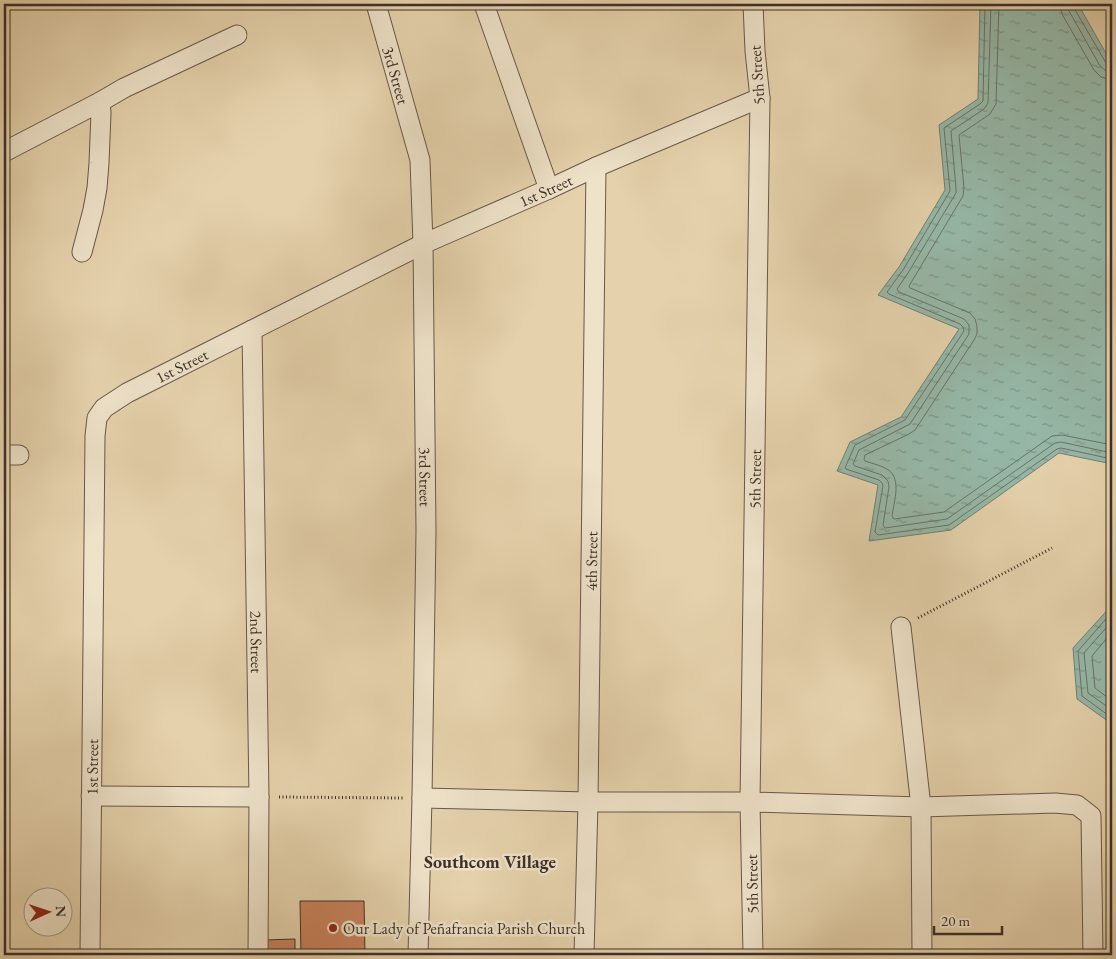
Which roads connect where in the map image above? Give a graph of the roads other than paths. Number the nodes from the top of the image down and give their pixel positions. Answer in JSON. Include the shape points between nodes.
{"nodes":[{"id":1,"x":376,"y":4,"type":"edge"},
{"id":2,"x":484,"y":4,"type":"edge"},
{"id":3,"x":754,"y":4,"type":"edge"},
{"id":4,"x":237,"y":35,"type":"dead end"},
{"id":5,"x":760,"y":98,"type":"junction"},
{"id":6,"x":100,"y":102,"type":"junction"},
{"id":7,"x":4,"y":152,"type":"edge"},
{"id":8,"x":596,"y":167,"type":"junction"},
{"id":9,"x":549,"y":189,"type":"junction"},
{"id":10,"x":423,"y":244,"type":"junction"},
{"id":11,"x":82,"y":252,"type":"dead end"},
{"id":12,"x":252,"y":330,"type":"junction"},
{"id":13,"x":902,"y":627,"type":"road end"},
{"id":14,"x":90,"y":796,"type":"junction"},
{"id":15,"x":259,"y":797,"type":"junction"},
{"id":16,"x":422,"y":798,"type":"junction"},
{"id":17,"x":588,"y":802,"type":"junction"},
{"id":18,"x":750,"y":802,"type":"junction"},
{"id":19,"x":920,"y":807,"type":"junction"},
{"id":20,"x":90,"y":955,"type":"edge"},
{"id":21,"x":258,"y":955,"type":"edge"},
{"id":22,"x":418,"y":955,"type":"edge"},
{"id":23,"x":584,"y":955,"type":"edge"},
{"id":24,"x":753,"y":955,"type":"edge"},
{"id":25,"x":922,"y":955,"type":"edge"},
{"id":26,"x":1093,"y":955,"type":"edge"}],
"edges":[{"from":1,"to":10,"type":"street","name":"3rd Street","via":[[420,160]]},
{"from":2,"to":9,"type":"street"},
{"from":3,"to":5,"type":"street","name":"5th Street"},
{"from":4,"to":6,"type":"street"},
{"from":5,"to":8,"type":"street","name":"1st Street"},
{"from":5,"to":18,"type":"street","name":"5th Street"},
{"from":6,"to":7,"type":"street"},
{"from":6,"to":11,"type":"street","via":[[97,188]]},
{"from":8,"to":9,"type":"street","name":"1st Street"},
{"from":8,"to":17,"type":"street","name":"4th Street"},
{"from":9,"to":10,"type":"street","name":"1st Street"},
{"from":10,"to":12,"type":"street","name":"1st Street"},
{"from":10,"to":16,"type":"street","name":"3rd Street","via":[[426,531]]},
{"from":12,"to":14,"type":"street","name":"1st Street","via":[[127,393],[104,408],[97,418]]},
{"from":12,"to":15,"type":"street","name":"2nd Street"},
{"from":13,"to":19,"type":"street"},
{"from":14,"to":15,"type":"street"},
{"from":14,"to":20,"type":"street","name":"1st Street"},
{"from":15,"to":21,"type":"street","name":"2nd Street"},
{"from":16,"to":17,"type":"street"},
{"from":16,"to":22,"type":"street","name":"3rd Street"},
{"from":17,"to":18,"type":"street"},
{"from":17,"to":23,"type":"street","name":"4th Street"},
{"from":18,"to":19,"type":"street"},
{"from":18,"to":24,"type":"street","name":"5th Street"},
{"from":19,"to":25,"type":"street"},
{"from":19,"to":26,"type":"street","via":[[1056,803],[1077,805],[1091,816]]}]}
